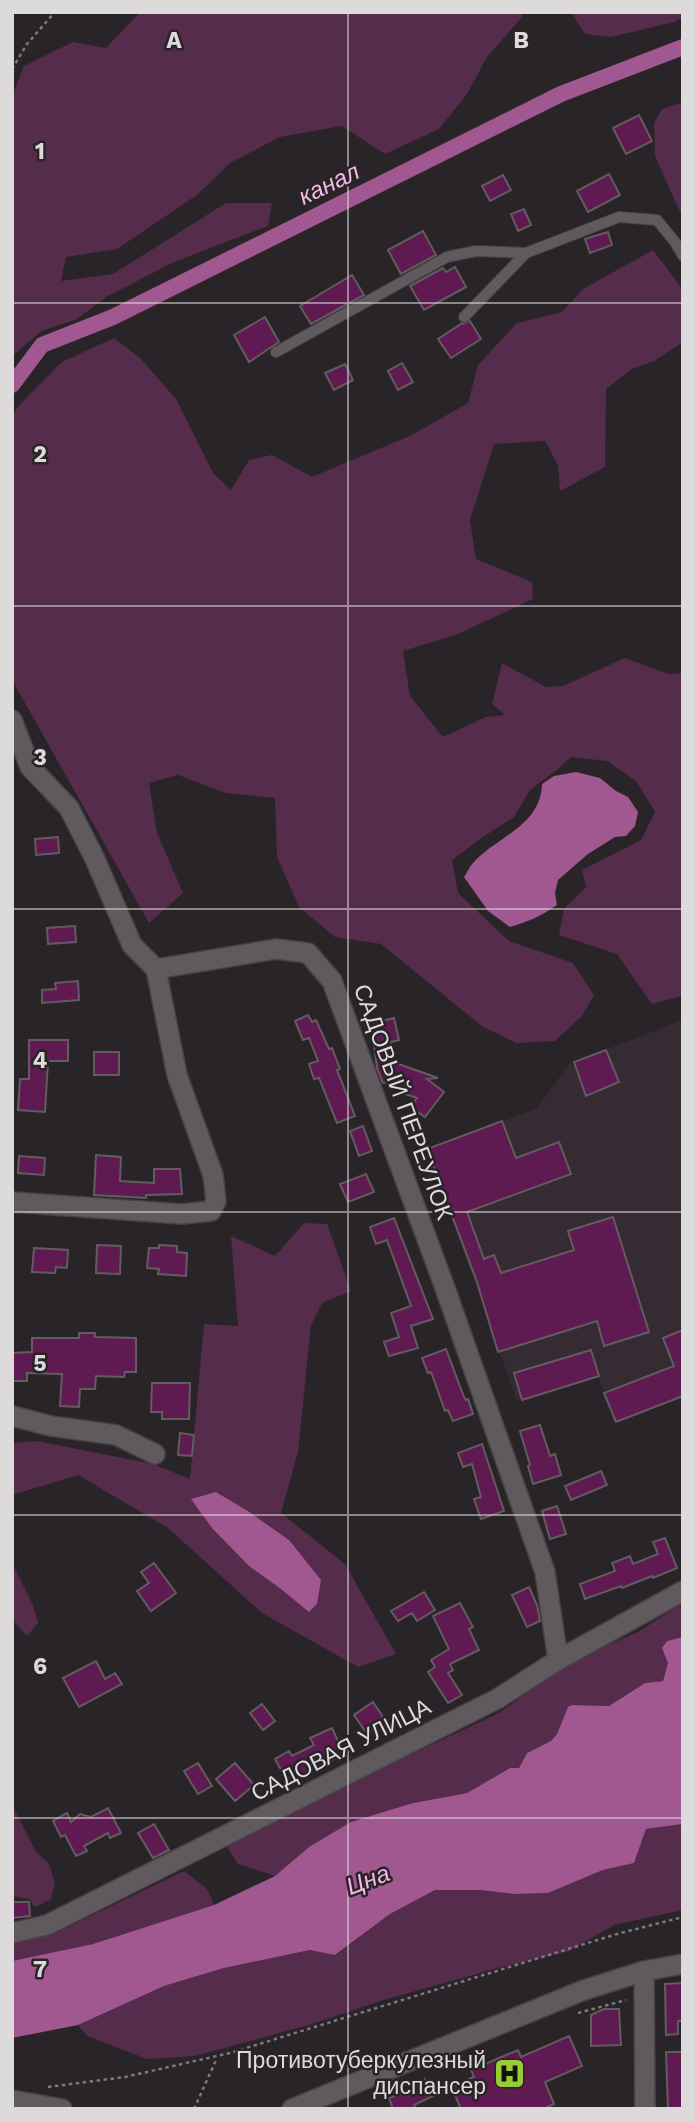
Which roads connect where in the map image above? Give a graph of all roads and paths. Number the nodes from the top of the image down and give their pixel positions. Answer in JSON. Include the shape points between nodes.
{"nodes":[{"id":1,"x":55,"y":12,"type":"edge"},
{"id":2,"x":12,"y":69,"type":"edge"},
{"id":3,"x":526,"y":253,"type":"junction"},
{"id":4,"x":683,"y":256,"type":"edge"},
{"id":5,"x":464,"y":317,"type":"dead end"},
{"id":6,"x":276,"y":352,"type":"dead end"},
{"id":7,"x":12,"y":720,"type":"edge"},
{"id":8,"x":156,"y":969,"type":"junction"},
{"id":9,"x":12,"y":1202,"type":"edge"},
{"id":10,"x":12,"y":1416,"type":"edge"},
{"id":11,"x":155,"y":1454,"type":"dead end"},
{"id":12,"x":683,"y":1591,"type":"edge"},
{"id":13,"x":558,"y":1660,"type":"junction"},
{"id":14,"x":683,"y":1917,"type":"edge"},
{"id":15,"x":12,"y":1933,"type":"edge"},
{"id":16,"x":683,"y":1964,"type":"edge"},
{"id":17,"x":644,"y":1971,"type":"junction"},
{"id":18,"x":644,"y":1996,"type":"junction"},
{"id":19,"x":569,"y":2014,"type":"dead end"},
{"id":20,"x":218,"y":2056,"type":"junction"},
{"id":21,"x":39,"y":2088,"type":"dead end"},
{"id":22,"x":12,"y":2100,"type":"edge"},
{"id":23,"x":62,"y":2109,"type":"edge"},
{"id":24,"x":194,"y":2109,"type":"edge"},
{"id":25,"x":292,"y":2109,"type":"edge"},
{"id":26,"x":645,"y":2109,"type":"edge"}],
"edges":[{"from":1,"to":2,"type":"path"},
{"from":3,"to":4,"type":"lane","via":[[619,217],[657,220]]},
{"from":3,"to":5,"type":"lane"},
{"from":3,"to":6,"type":"lane","via":[[476,251],[447,257]]},
{"from":7,"to":8,"type":"street","via":[[30,767],[69,808],[132,945]]},
{"from":8,"to":9,"type":"street","via":[[177,1075],[213,1175],[216,1201],[211,1211],[183,1214]]},
{"from":8,"to":13,"type":"street","name":"САДОВЫЙ ПЕРЕУЛОК","via":[[276,949],[308,953],[332,981],[545,1572]]},
{"from":10,"to":11,"type":"street","via":[[116,1435]]},
{"from":12,"to":13,"type":"street","name":"САДОВАЯ УЛИЦА"},
{"from":13,"to":15,"type":"street","name":"САДОВАЯ УЛИЦА","via":[[497,1699],[47,1926]]},
{"from":14,"to":20,"type":"path"},
{"from":16,"to":17,"type":"street"},
{"from":17,"to":18,"type":"street"},
{"from":17,"to":25,"type":"street","via":[[584,1990]]},
{"from":18,"to":19,"type":"path"},
{"from":18,"to":26,"type":"street"},
{"from":20,"to":21,"type":"path","via":[[125,2077]]},
{"from":20,"to":24,"type":"path"},
{"from":22,"to":23,"type":"street"}]}
